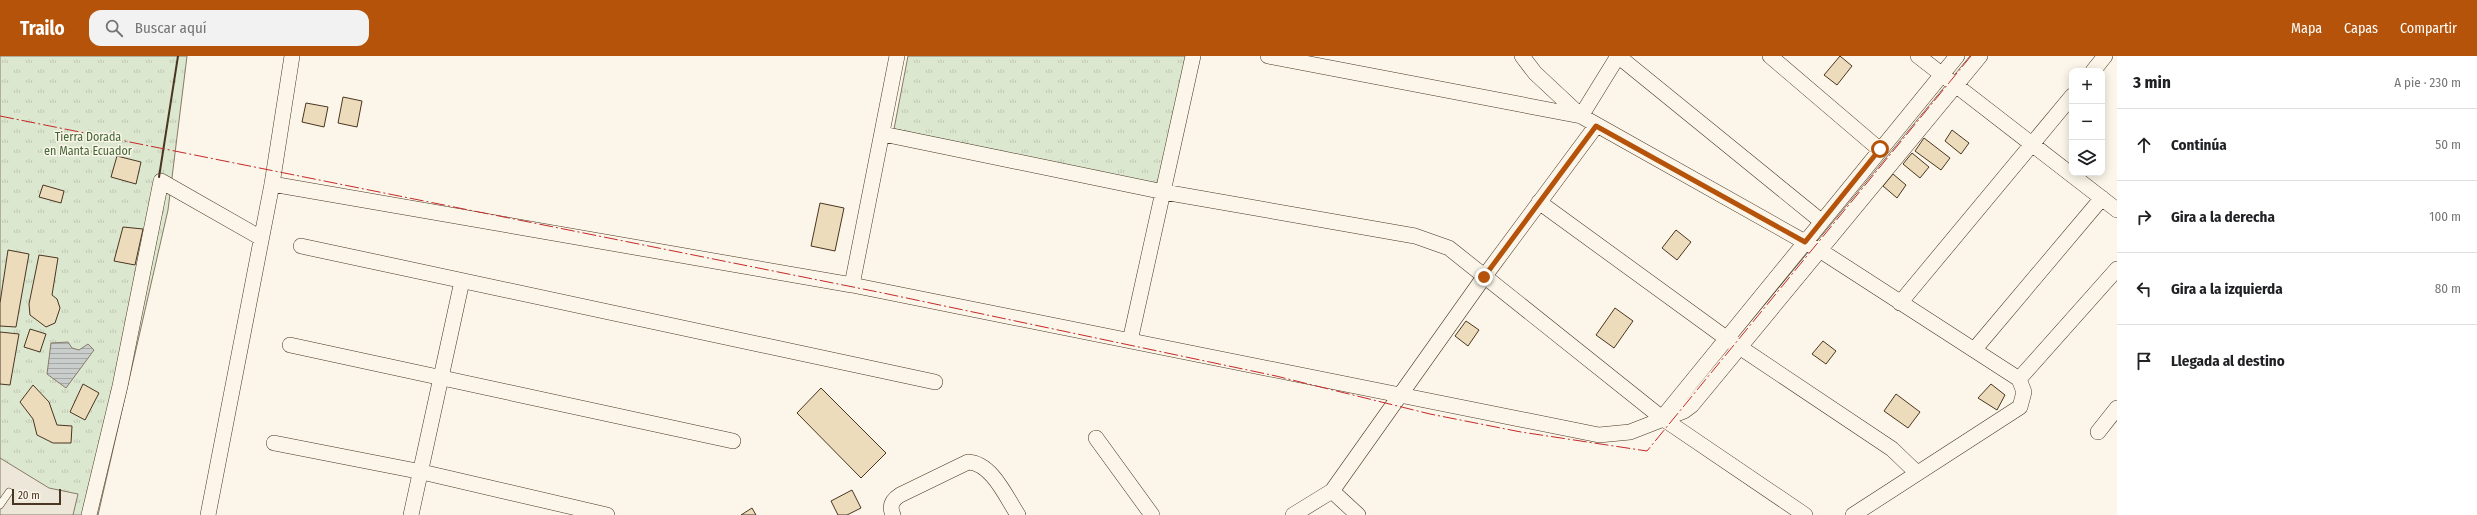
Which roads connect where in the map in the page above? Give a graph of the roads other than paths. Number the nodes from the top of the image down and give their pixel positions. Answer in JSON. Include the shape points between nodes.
{"nodes":[{"id":1,"x":292,"y":56,"type":"edge"},
{"id":2,"x":897,"y":56,"type":"edge"},
{"id":3,"x":1193,"y":56,"type":"edge"},
{"id":4,"x":1268,"y":56,"type":"edge"},
{"id":5,"x":1522,"y":56,"type":"edge"},
{"id":6,"x":1618,"y":56,"type":"edge"},
{"id":7,"x":1770,"y":56,"type":"edge"},
{"id":8,"x":1918,"y":56,"type":"edge"},
{"id":9,"x":1957,"y":56,"type":"edge"},
{"id":10,"x":1980,"y":56,"type":"edge"},
{"id":11,"x":2105,"y":56,"type":"edge"},
{"id":12,"x":2095,"y":68,"type":"edge"},
{"id":13,"x":1942,"y":75,"type":"junction"},
{"id":14,"x":1956,"y":86,"type":"junction"},
{"id":15,"x":2069,"y":100,"type":"edge"},
{"id":16,"x":1581,"y":116,"type":"junction"},
{"id":17,"x":1596,"y":126,"type":"junction"},
{"id":18,"x":883,"y":134,"type":"junction"},
{"id":19,"x":2034,"y":143,"type":"junction"},
{"id":20,"x":1880,"y":149,"type":"junction"},
{"id":21,"x":272,"y":184,"type":"junction"},
{"id":22,"x":1164,"y":192,"type":"junction"},
{"id":23,"x":2102,"y":198,"type":"junction"},
{"id":24,"x":1539,"y":202,"type":"junction"},
{"id":25,"x":2117,"y":210,"type":"edge"},
{"id":26,"x":1821,"y":221,"type":"junction"},
{"id":27,"x":261,"y":238,"type":"junction"},
{"id":28,"x":1805,"y":242,"type":"junction"},
{"id":29,"x":301,"y":246,"type":"dead end"},
{"id":30,"x":1821,"y":251,"type":"junction"},
{"id":31,"x":2117,"y":269,"type":"edge"},
{"id":32,"x":1484,"y":277,"type":"junction"},
{"id":33,"x":462,"y":281,"type":"junction"},
{"id":34,"x":852,"y":285,"type":"junction"},
{"id":35,"x":1900,"y":303,"type":"junction"},
{"id":36,"x":1726,"y":338,"type":"junction"},
{"id":37,"x":1130,"y":341,"type":"junction"},
{"id":38,"x":290,"y":346,"type":"dead end"},
{"id":39,"x":1741,"y":348,"type":"junction"},
{"id":40,"x":1974,"y":350,"type":"junction"},
{"id":41,"x":440,"y":378,"type":"junction"},
{"id":42,"x":2019,"y":379,"type":"junction"},
{"id":43,"x":935,"y":382,"type":"dead end"},
{"id":44,"x":1402,"y":395,"type":"junction"},
{"id":45,"x":2117,"y":408,"type":"edge"},
{"id":46,"x":1662,"y":418,"type":"junction"},
{"id":47,"x":2098,"y":432,"type":"dead end"},
{"id":48,"x":1096,"y":438,"type":"dead end"},
{"id":49,"x":733,"y":441,"type":"dead end"},
{"id":50,"x":274,"y":443,"type":"dead end"},
{"id":51,"x":422,"y":472,"type":"junction"},
{"id":52,"x":1916,"y":473,"type":"junction"},
{"id":53,"x":1332,"y":491,"type":"junction"},
{"id":54,"x":9,"y":492,"type":"dead end"},
{"id":55,"x":0,"y":505,"type":"edge"},
{"id":56,"x":89,"y":515,"type":"edge"},
{"id":57,"x":208,"y":515,"type":"edge"},
{"id":58,"x":411,"y":515,"type":"edge"},
{"id":59,"x":607,"y":515,"type":"edge"},
{"id":60,"x":893,"y":515,"type":"edge"},
{"id":61,"x":1018,"y":515,"type":"edge"},
{"id":62,"x":1152,"y":515,"type":"edge"},
{"id":63,"x":1293,"y":515,"type":"edge"},
{"id":64,"x":1358,"y":515,"type":"edge"},
{"id":65,"x":1806,"y":515,"type":"edge"},
{"id":66,"x":1853,"y":515,"type":"edge"}],
"edges":[{"from":1,"to":21,"type":"street"},
{"from":2,"to":18,"type":"street"},
{"from":3,"to":22,"type":"street"},
{"from":4,"to":16,"type":"street"},
{"from":5,"to":16,"type":"street","via":[[1534,73]]},
{"from":6,"to":16,"type":"street"},
{"from":6,"to":26,"type":"street"},
{"from":7,"to":20,"type":"street"},
{"from":8,"to":13,"type":"street"},
{"from":9,"to":13,"type":"street"},
{"from":10,"to":14,"type":"street"},
{"from":11,"to":12,"type":"street"},
{"from":13,"to":14,"type":"street"},
{"from":13,"to":20,"type":"street"},
{"from":14,"to":19,"type":"street"},
{"from":14,"to":30,"type":"street"},
{"from":15,"to":19,"type":"street"},
{"from":16,"to":17,"type":"street"},
{"from":17,"to":24,"type":"street"},
{"from":17,"to":28,"type":"street"},
{"from":18,"to":22,"type":"street"},
{"from":18,"to":34,"type":"street"},
{"from":19,"to":23,"type":"street"},
{"from":19,"to":35,"type":"street"},
{"from":20,"to":26,"type":"street"},
{"from":21,"to":27,"type":"street"},
{"from":21,"to":34,"type":"street"},
{"from":22,"to":32,"type":"street","via":[[1415,236],[1449,248]]},
{"from":22,"to":37,"type":"street"},
{"from":23,"to":25,"type":"street"},
{"from":23,"to":40,"type":"street"},
{"from":24,"to":32,"type":"street"},
{"from":24,"to":36,"type":"street"},
{"from":26,"to":28,"type":"street"},
{"from":27,"to":56,"type":"street","via":[[162,181],[120,386]]},
{"from":27,"to":57,"type":"street"},
{"from":28,"to":30,"type":"street"},
{"from":28,"to":36,"type":"street"},
{"from":29,"to":33,"type":"street"},
{"from":30,"to":35,"type":"street"},
{"from":30,"to":39,"type":"street"},
{"from":31,"to":42,"type":"street"},
{"from":32,"to":44,"type":"street"},
{"from":32,"to":46,"type":"street"},
{"from":33,"to":41,"type":"street"},
{"from":33,"to":43,"type":"street"},
{"from":34,"to":37,"type":"street"},
{"from":35,"to":40,"type":"street"},
{"from":36,"to":39,"type":"street"},
{"from":36,"to":46,"type":"street"},
{"from":37,"to":44,"type":"street"},
{"from":38,"to":41,"type":"street"},
{"from":39,"to":46,"type":"street","via":[[1692,405],[1684,411]]},
{"from":39,"to":52,"type":"street","via":[[1892,449]]},
{"from":40,"to":42,"type":"street"},
{"from":41,"to":49,"type":"street"},
{"from":41,"to":51,"type":"street"},
{"from":42,"to":52,"type":"street","via":[[2024,392],[2020,407]]},
{"from":44,"to":46,"type":"street","via":[[1599,435],[1630,432]]},
{"from":44,"to":53,"type":"street"},
{"from":45,"to":47,"type":"street"},
{"from":46,"to":65,"type":"street"},
{"from":48,"to":62,"type":"street"},
{"from":50,"to":51,"type":"street"},
{"from":51,"to":58,"type":"street"},
{"from":51,"to":59,"type":"street"},
{"from":52,"to":66,"type":"street"},
{"from":53,"to":63,"type":"street"},
{"from":53,"to":64,"type":"street"},
{"from":54,"to":55,"type":"lane"},
{"from":60,"to":61,"type":"street","via":[[893,499],[968,462],[975,462],[988,472]]}]}
